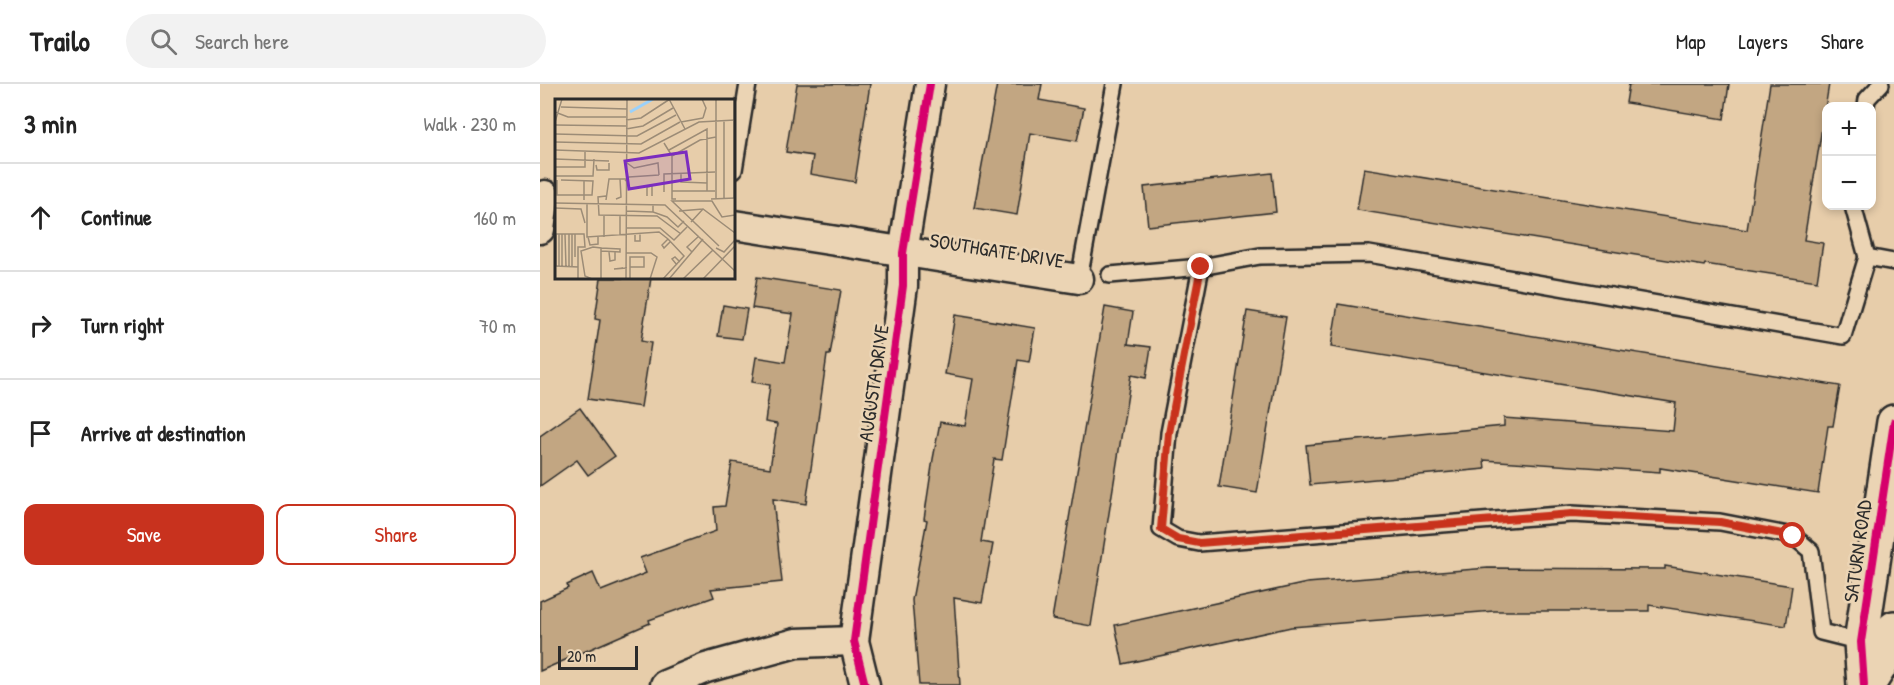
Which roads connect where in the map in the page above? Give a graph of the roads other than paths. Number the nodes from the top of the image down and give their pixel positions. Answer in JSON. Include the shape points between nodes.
{"nodes":[{"id":1,"x":748,"y":84,"type":"edge"},
{"id":2,"x":930,"y":84,"type":"edge"},
{"id":3,"x":1115,"y":84,"type":"edge"},
{"id":4,"x":1881,"y":84,"type":"edge"},
{"id":5,"x":1867,"y":102,"type":"edge"},
{"id":6,"x":735,"y":164,"type":"edge"},
{"id":7,"x":547,"y":196,"type":"edge"},
{"id":8,"x":1855,"y":210,"type":"edge"},
{"id":9,"x":735,"y":225,"type":"edge"},
{"id":10,"x":540,"y":229,"type":"edge"},
{"id":11,"x":903,"y":252,"type":"junction"},
{"id":12,"x":1868,"y":257,"type":"junction"},
{"id":13,"x":1894,"y":262,"type":"edge"},
{"id":14,"x":1201,"y":267,"type":"junction"},
{"id":15,"x":1110,"y":275,"type":"dead end"},
{"id":16,"x":1079,"y":279,"type":"joint"},
{"id":17,"x":1894,"y":422,"type":"edge"},
{"id":18,"x":1894,"y":628,"type":"edge"},
{"id":19,"x":854,"y":641,"type":"junction"},
{"id":20,"x":1861,"y":642,"type":"junction"},
{"id":21,"x":665,"y":685,"type":"edge"},
{"id":22,"x":864,"y":685,"type":"edge"},
{"id":23,"x":1866,"y":685,"type":"edge"}],
"edges":[{"from":1,"to":6,"type":"lane"},
{"from":2,"to":11,"type":"street","name":"AUGUSTA DRIVE"},
{"from":3,"to":16,"type":"lane"},
{"from":4,"to":5,"type":"lane"},
{"from":7,"to":10,"type":"street"},
{"from":8,"to":12,"type":"lane"},
{"from":9,"to":11,"type":"street","name":"SOUTHGATE DRIVE"},
{"from":11,"to":16,"type":"street","name":"SOUTHGATE DRIVE"},
{"from":11,"to":19,"type":"street","name":"AUGUSTA DRIVE","via":[[903,286]]},
{"from":12,"to":13,"type":"lane"},
{"from":12,"to":14,"type":"lane","via":[[1843,336],[1369,254],[1260,256]]},
{"from":14,"to":15,"type":"lane"},
{"from":14,"to":20,"type":"lane","via":[[1169,433],[1161,529],[1178,539],[1199,543],[1572,514],[1720,522],[1793,536],[1811,551],[1821,632]]},
{"from":17,"to":20,"type":"street","name":"SATURN ROAD"},
{"from":18,"to":23,"type":"street","name":"SATURN ROAD","via":[[1888,653]]},
{"from":19,"to":21,"type":"street","via":[[796,644],[706,668]]},
{"from":19,"to":22,"type":"street","name":"AUGUSTA DRIVE"},
{"from":20,"to":23,"type":"street","name":"SATURN ROAD"}]}
